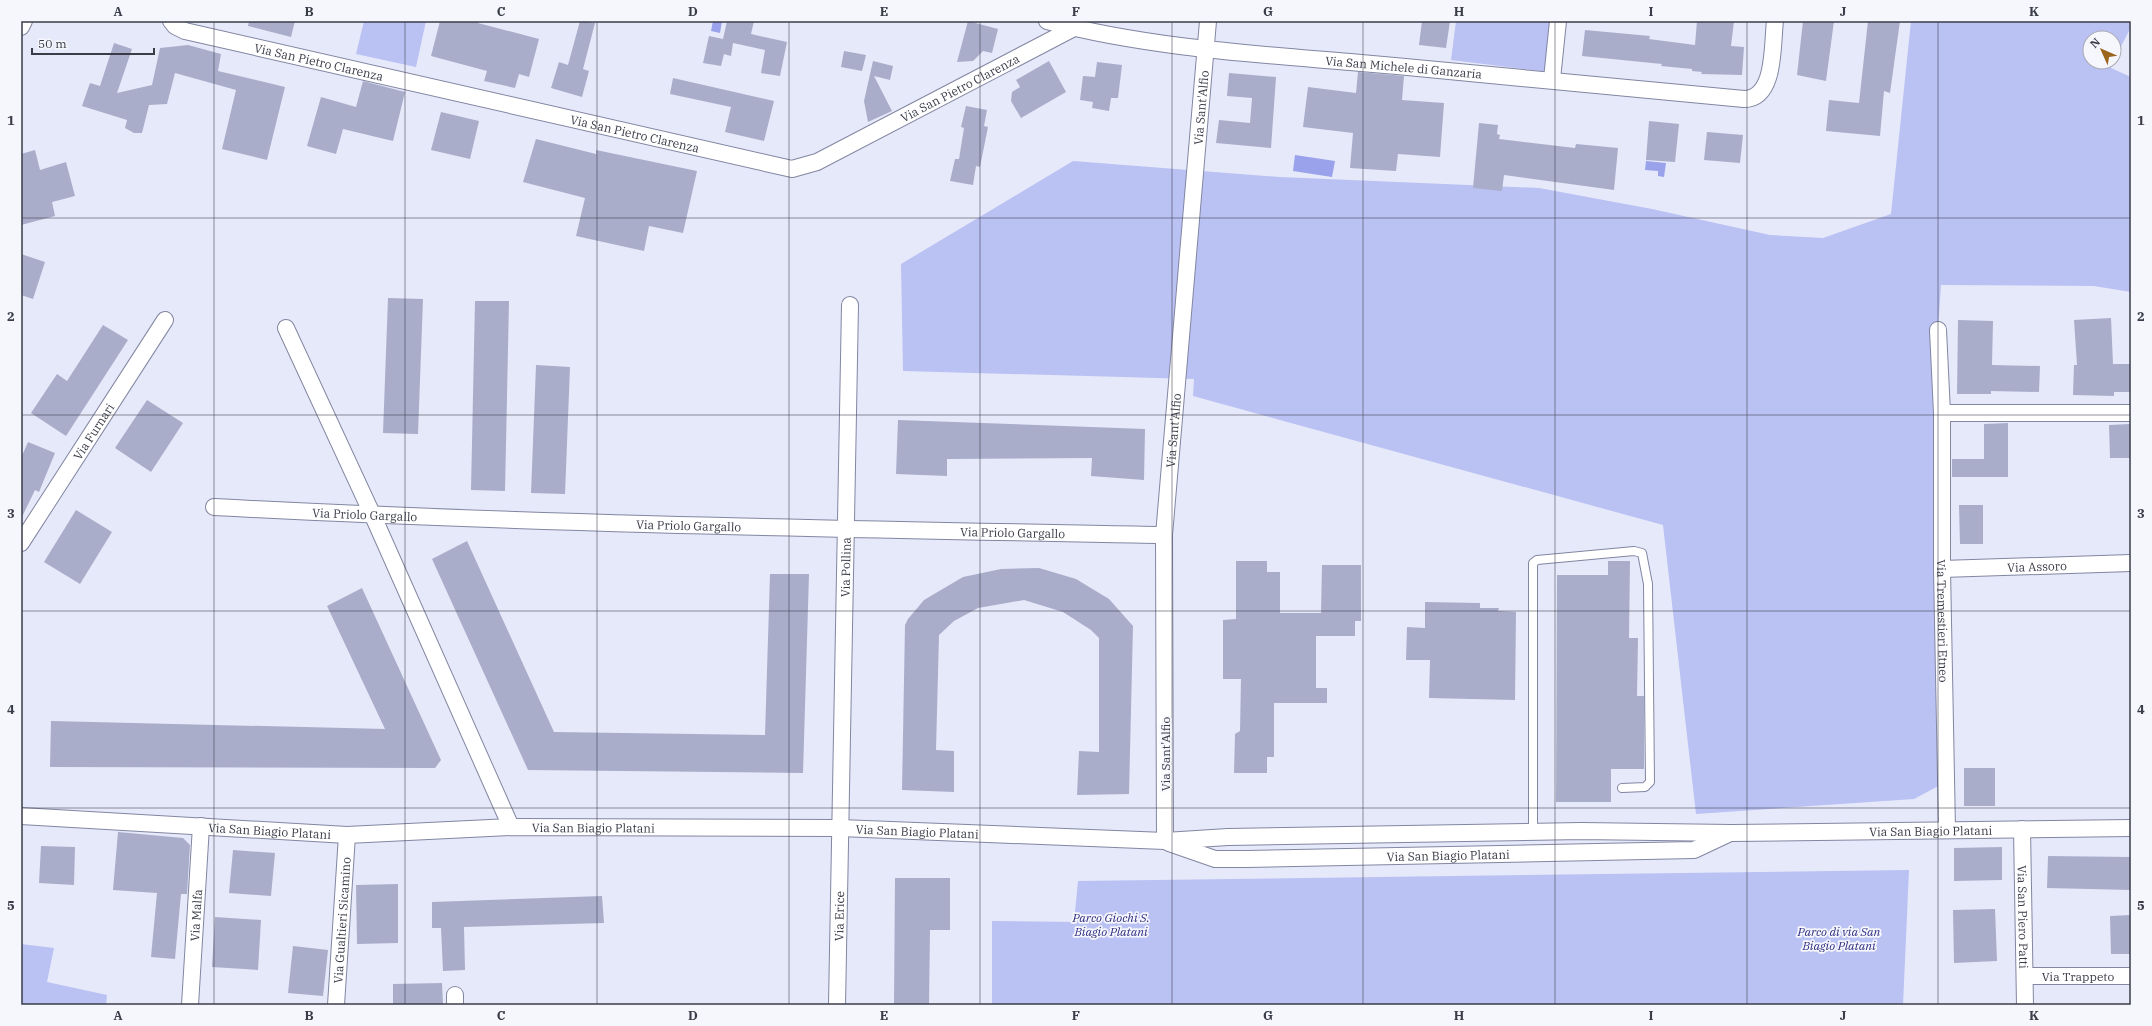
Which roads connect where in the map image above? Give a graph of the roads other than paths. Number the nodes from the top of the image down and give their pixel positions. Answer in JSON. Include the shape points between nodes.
{"nodes":[{"id":1,"x":24,"y":21,"type":"edge"},
{"id":2,"x":1047,"y":21,"type":"edge"},
{"id":3,"x":1208,"y":21,"type":"edge"},
{"id":4,"x":1558,"y":21,"type":"edge"},
{"id":5,"x":1775,"y":21,"type":"edge"},
{"id":6,"x":171,"y":22,"type":"edge"},
{"id":7,"x":21,"y":27,"type":"edge"},
{"id":8,"x":1074,"y":28,"type":"junction"},
{"id":9,"x":1206,"y":49,"type":"junction"},
{"id":10,"x":1552,"y":79,"type":"junction"},
{"id":11,"x":850,"y":305,"type":"dead end"},
{"id":12,"x":165,"y":320,"type":"dead end"},
{"id":13,"x":286,"y":328,"type":"dead end"},
{"id":14,"x":1938,"y":330,"type":"dead end"},
{"id":15,"x":1942,"y":413,"type":"junction"},
{"id":16,"x":2131,"y":413,"type":"edge"},
{"id":17,"x":214,"y":507,"type":"dead end"},
{"id":18,"x":373,"y":516,"type":"junction"},
{"id":19,"x":846,"y":529,"type":"junction"},
{"id":20,"x":1164,"y":535,"type":"junction"},
{"id":21,"x":21,"y":543,"type":"edge"},
{"id":22,"x":2131,"y":563,"type":"edge"},
{"id":23,"x":1942,"y":569,"type":"junction"},
{"id":24,"x":1622,"y":788,"type":"dead end"},
{"id":25,"x":21,"y":816,"type":"edge"},
{"id":26,"x":201,"y":826,"type":"junction"},
{"id":27,"x":511,"y":827,"type":"junction"},
{"id":28,"x":840,"y":828,"type":"junction"},
{"id":29,"x":2131,"y":828,"type":"edge"},
{"id":30,"x":2022,"y":829,"type":"junction"},
{"id":31,"x":1947,"y":830,"type":"junction"},
{"id":32,"x":1533,"y":832,"type":"junction"},
{"id":33,"x":1731,"y":833,"type":"junction"},
{"id":34,"x":347,"y":835,"type":"junction"},
{"id":35,"x":1228,"y":837,"type":"junction"},
{"id":36,"x":1165,"y":841,"type":"junction"},
{"id":37,"x":1230,"y":859,"type":"junction"},
{"id":38,"x":2025,"y":976,"type":"junction"},
{"id":39,"x":2131,"y":976,"type":"edge"},
{"id":40,"x":190,"y":1005,"type":"edge"},
{"id":41,"x":336,"y":1005,"type":"edge"},
{"id":42,"x":837,"y":1005,"type":"edge"},
{"id":43,"x":2025,"y":1005,"type":"edge"}],
"edges":[{"from":1,"to":7,"type":"street"},
{"from":2,"to":8,"type":"street","name":"Via San Michele di Ganzaria"},
{"from":3,"to":9,"type":"street","name":"Via Sant'Alfio"},
{"from":4,"to":10,"type":"street"},
{"from":5,"to":10,"type":"street","name":"Via San Michele di Ganzaria","via":[[1768,81],[1760,94],[1744,99]]},
{"from":6,"to":8,"type":"street","name":"Via San Pietro Clarenza","via":[[185,31],[792,169],[817,162]]},
{"from":8,"to":9,"type":"street","name":"Via San Michele di Ganzaria"},
{"from":9,"to":10,"type":"street","name":"Via San Michele di Ganzaria"},
{"from":9,"to":20,"type":"street","name":"Via Sant'Alfio"},
{"from":11,"to":19,"type":"street","name":"Via Pollina"},
{"from":12,"to":21,"type":"street","name":"Via Furnari"},
{"from":13,"to":18,"type":"street"},
{"from":14,"to":15,"type":"street","name":"Via Tremestieri Etneo"},
{"from":15,"to":16,"type":"street"},
{"from":15,"to":23,"type":"street","name":"Via Tremestieri Etneo"},
{"from":17,"to":18,"type":"street","name":"Via Priolo Gargallo"},
{"from":18,"to":19,"type":"street","name":"Via Priolo Gargallo"},
{"from":18,"to":27,"type":"street"},
{"from":19,"to":20,"type":"street","name":"Via Priolo Gargallo"},
{"from":19,"to":28,"type":"street","name":"Via Pollina"},
{"from":20,"to":36,"type":"street","name":"Via Sant'Alfio"},
{"from":22,"to":23,"type":"street","name":"Via Assoro"},
{"from":23,"to":31,"type":"street","name":"Via Tremestieri Etneo"},
{"from":24,"to":32,"type":"lane","via":[[1645,787],[1650,782],[1648,584],[1642,553],[1537,560],[1533,563]]},
{"from":25,"to":26,"type":"street","name":"Via San Biagio Platani"},
{"from":26,"to":34,"type":"street","name":"Via San Biagio Platani"},
{"from":26,"to":40,"type":"street","name":"Via Malfa"},
{"from":27,"to":28,"type":"street","name":"Via San Biagio Platani"},
{"from":27,"to":34,"type":"street","name":"Via San Biagio Platani"},
{"from":28,"to":36,"type":"street","name":"Via San Biagio Platani"},
{"from":28,"to":42,"type":"street","name":"Via Erice"},
{"from":29,"to":30,"type":"street","name":"Via San Biagio Platani"},
{"from":30,"to":31,"type":"street","name":"Via San Biagio Platani"},
{"from":30,"to":38,"type":"street","name":"Via San Piero Patti"},
{"from":31,"to":33,"type":"street","name":"Via San Biagio Platani"},
{"from":32,"to":33,"type":"street","name":"Via San Biagio Platani"},
{"from":32,"to":35,"type":"street","name":"Via San Biagio Platani"},
{"from":33,"to":37,"type":"street","name":"Via San Biagio Platani","via":[[1694,850]]},
{"from":34,"to":41,"type":"street","name":"Via Gualtieri Sicamino"},
{"from":35,"to":36,"type":"street","name":"Via San Biagio Platani"},
{"from":35,"to":37,"type":"street"},
{"from":36,"to":37,"type":"street","name":"Via San Biagio Platani","via":[[1215,859]]},
{"from":38,"to":39,"type":"street","name":"Via Trappeto"},
{"from":38,"to":43,"type":"street","name":"Via San Piero Patti"}]}
